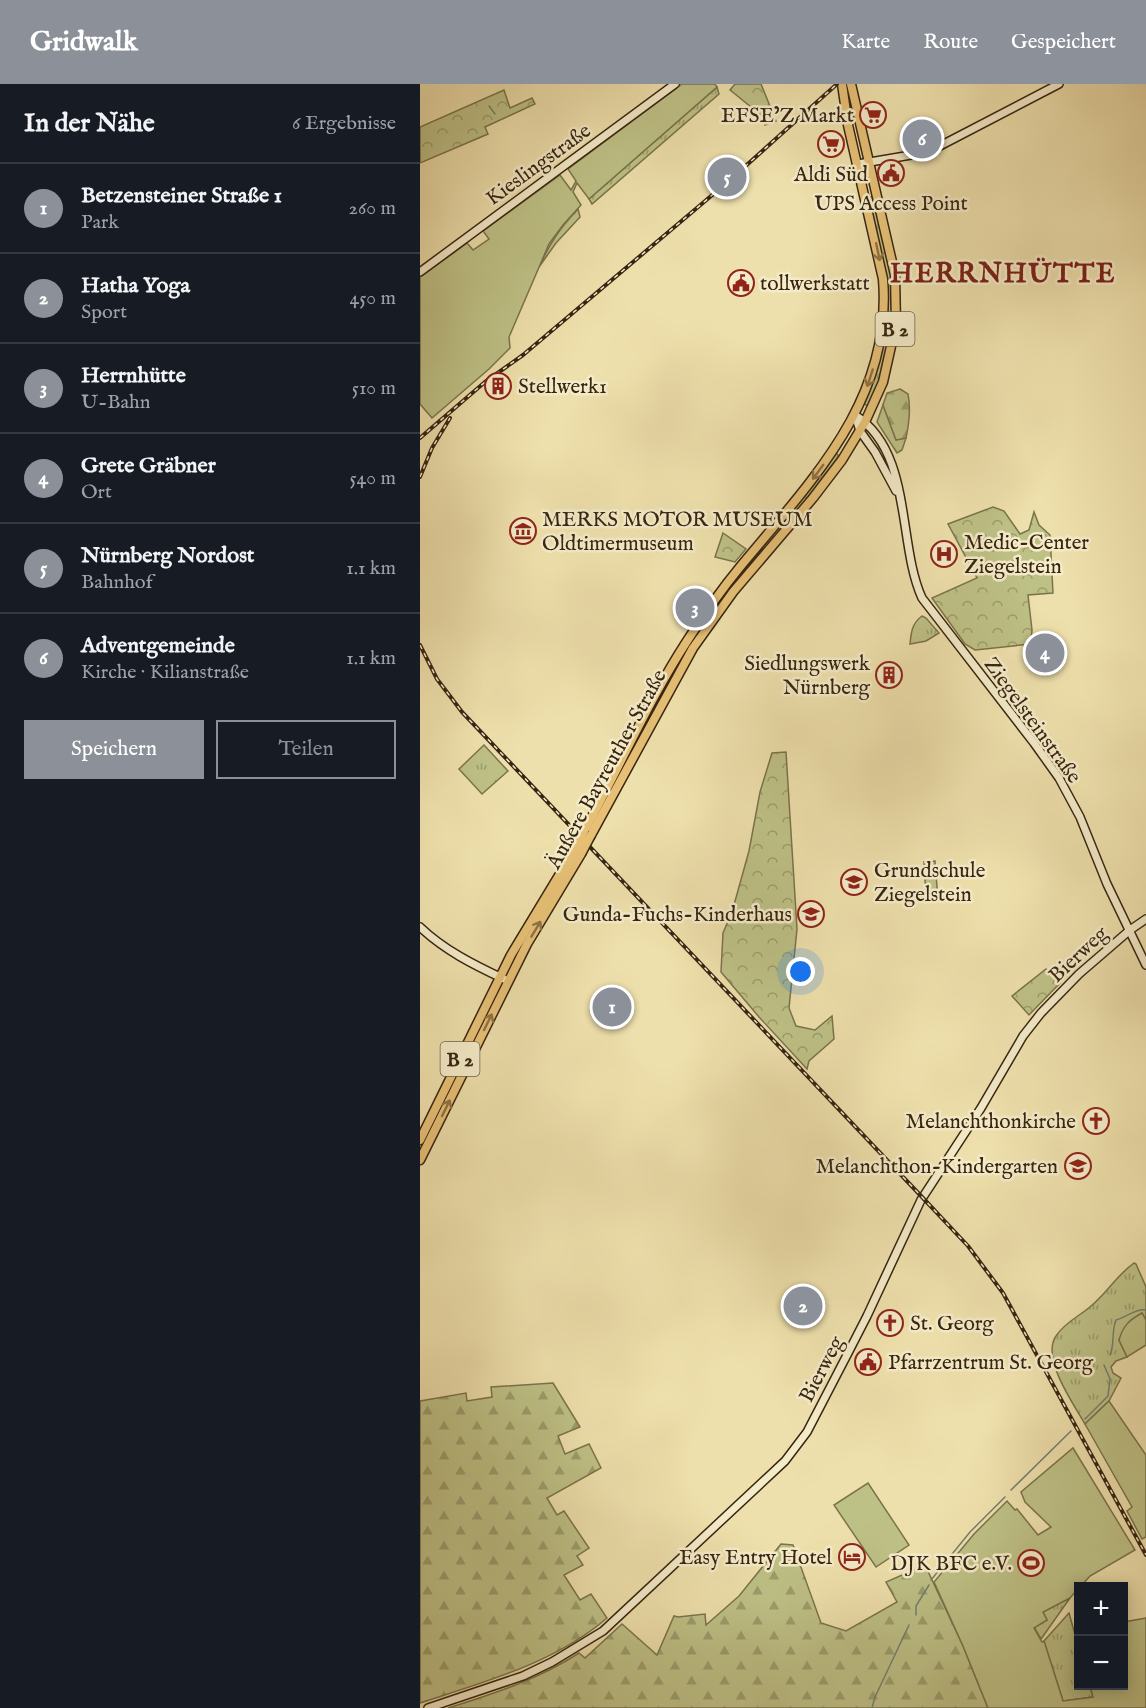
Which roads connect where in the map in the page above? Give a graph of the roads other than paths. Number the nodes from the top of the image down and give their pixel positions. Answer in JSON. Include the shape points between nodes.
{"nodes":[{"id":1,"x":675,"y":84,"type":"edge"},
{"id":2,"x":842,"y":84,"type":"edge"},
{"id":3,"x":851,"y":84,"type":"edge"},
{"id":4,"x":1059,"y":84,"type":"edge"},
{"id":5,"x":870,"y":163,"type":"junction"},
{"id":6,"x":858,"y":164,"type":"junction"},
{"id":7,"x":876,"y":193,"type":"junction"},
{"id":8,"x":866,"y":195,"type":"junction"},
{"id":9,"x":420,"y":272,"type":"edge"},
{"id":10,"x":855,"y":415,"type":"junction"},
{"id":11,"x":865,"y":422,"type":"junction"},
{"id":12,"x":860,"y":430,"type":"junction"},
{"id":13,"x":832,"y":452,"type":"junction"},
{"id":14,"x":842,"y":460,"type":"junction"},
{"id":15,"x":900,"y":497,"type":"junction"},
{"id":16,"x":588,"y":832,"type":"junction"},
{"id":17,"x":1146,"y":920,"type":"edge"},
{"id":18,"x":420,"y":927,"type":"edge"},
{"id":19,"x":1130,"y":930,"type":"junction"},
{"id":20,"x":1146,"y":965,"type":"edge"},
{"id":21,"x":504,"y":979,"type":"junction"},
{"id":22,"x":420,"y":1140,"type":"edge"},
{"id":23,"x":420,"y":1160,"type":"edge"},
{"id":24,"x":428,"y":1708,"type":"edge"}],
"edges":[{"from":1,"to":9,"type":"main road","name":"Kieslingstraße"},
{"from":2,"to":6,"type":"main road","name":"Äußere Bayreuther Straße","number":"B 2"},
{"from":3,"to":5,"type":"main road","name":"Äußere Bayreuther Straße","number":"B 2"},
{"from":4,"to":5,"type":"main road","via":[[941,146]]},
{"from":5,"to":6,"type":"main road"},
{"from":5,"to":7,"type":"main road","name":"Äußere Bayreuther Straße","number":"B 2"},
{"from":6,"to":8,"type":"main road","name":"Äußere Bayreuther Straße","number":"B 2"},
{"from":7,"to":8,"type":"main road"},
{"from":7,"to":11,"type":"main road","name":"Äußere Bayreuther Straße","number":"B 2","via":[[895,271],[897,309],[887,369]]},
{"from":8,"to":10,"type":"main road","name":"Äußere Bayreuther Straße","number":"B 2","one_way":true,"via":[[881,265],[884,303],[876,360]]},
{"from":10,"to":11,"type":"main road"},
{"from":10,"to":12,"type":"main road","name":"Ziegelsteinstraße"},
{"from":10,"to":13,"type":"main road","name":"Äußere Bayreuther Straße","number":"B 2"},
{"from":11,"to":12,"type":"main road","name":"Äußere Bayreuther Straße","number":"B 2"},
{"from":11,"to":15,"type":"main road","name":"Ziegelsteinstraße","via":[[891,462]]},
{"from":12,"to":14,"type":"main road","name":"Äußere Bayreuther Straße","number":"B 2"},
{"from":12,"to":15,"type":"main road","name":"Ziegelsteinstraße"},
{"from":13,"to":14,"type":"main road","via":[[839,453]]},
{"from":13,"to":16,"type":"main road","name":"Äußere Bayreuther Straße","number":"B 2","one_way":true,"via":[[689,637],[658,690]]},
{"from":14,"to":16,"type":"main road","name":"Äußere Bayreuther Straße","number":"B 2","via":[[702,634]]},
{"from":15,"to":19,"type":"main road","name":"Ziegelsteinstraße","via":[[922,598],[1059,778]]},
{"from":16,"to":21,"type":"main road","name":"Äußere Bayreuther Straße","number":"B 2","bridge":true,"via":[[521,938]]},
{"from":17,"to":19,"type":"main road","name":"Bierweg"},
{"from":18,"to":21,"type":"main road","via":[[441,945]]},
{"from":19,"to":20,"type":"main road","name":"Ziegelsteinstraße"},
{"from":19,"to":24,"type":"main road","name":"Bierweg","via":[[1066,987],[1020,1042],[921,1200],[862,1326],[792,1453],[598,1635],[523,1676]]},
{"from":21,"to":22,"type":"main road","name":"Äußere Bayreuther Straße","number":"B 2"},
{"from":23,"to":21,"type":"main road","name":"Äußere Bayreuther Straße","number":"B 2","one_way":true}]}
